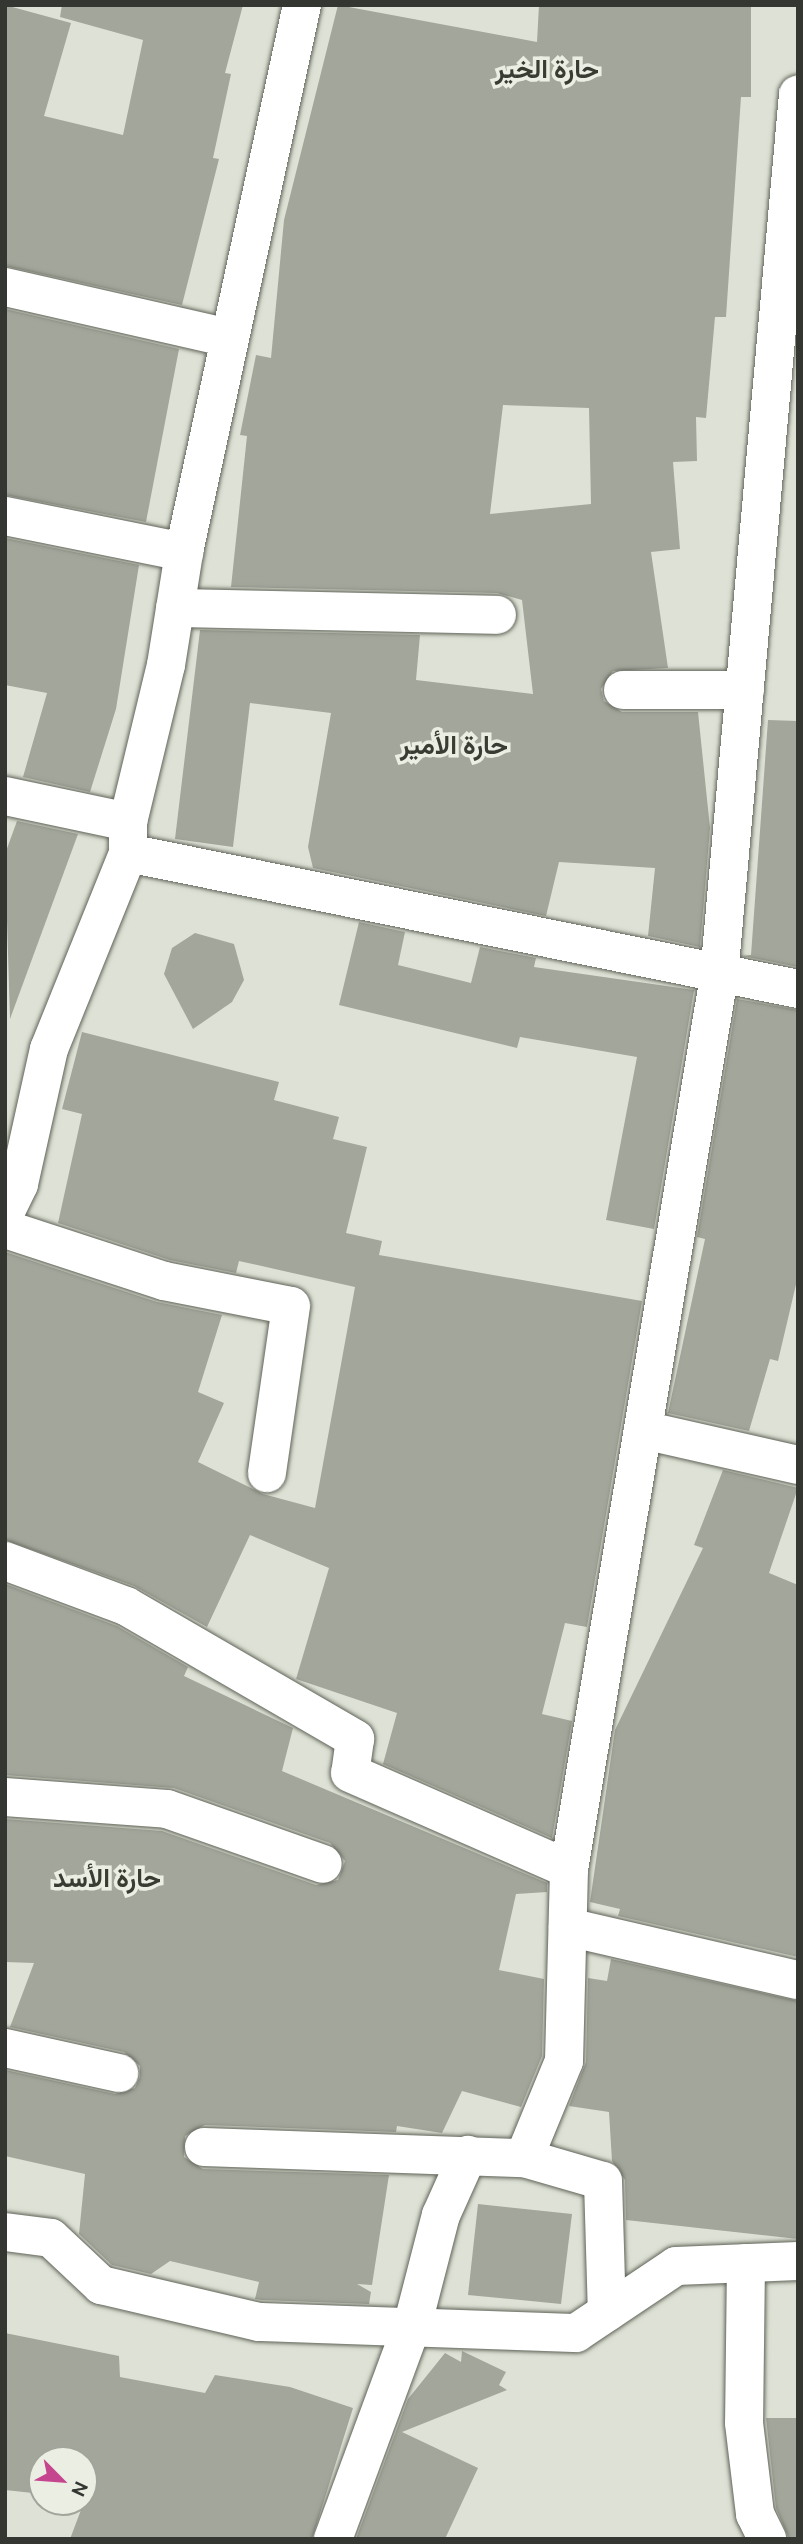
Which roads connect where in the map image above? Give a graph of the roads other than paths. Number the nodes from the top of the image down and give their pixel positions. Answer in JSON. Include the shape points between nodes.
{"nodes":[{"id":1,"x":302,"y":5,"type":"edge"},
{"id":2,"x":798,"y":95,"type":"edge"},
{"id":3,"x":5,"y":287,"type":"edge"},
{"id":4,"x":229,"y":338,"type":"junction"},
{"id":5,"x":5,"y":516,"type":"edge"},
{"id":6,"x":184,"y":552,"type":"junction"},
{"id":7,"x":175,"y":608,"type":"junction"},
{"id":8,"x":497,"y":615,"type":"dead end"},
{"id":9,"x":623,"y":690,"type":"dead end"},
{"id":10,"x":745,"y":690,"type":"junction"},
{"id":11,"x":5,"y":796,"type":"edge"},
{"id":12,"x":128,"y":838,"type":"junction"},
{"id":13,"x":719,"y":975,"type":"junction"},
{"id":14,"x":798,"y":989,"type":"edge"},
{"id":15,"x":10,"y":1192,"type":"edge"},
{"id":16,"x":5,"y":1229,"type":"edge"},
{"id":17,"x":643,"y":1430,"type":"junction"},
{"id":18,"x":798,"y":1465,"type":"edge"},
{"id":19,"x":267,"y":1473,"type":"dead end"},
{"id":20,"x":5,"y":1561,"type":"edge"},
{"id":21,"x":5,"y":1797,"type":"edge"},
{"id":22,"x":323,"y":1864,"type":"dead end"},
{"id":23,"x":569,"y":1869,"type":"junction"},
{"id":24,"x":568,"y":1927,"type":"junction"},
{"id":25,"x":798,"y":1980,"type":"edge"},
{"id":26,"x":5,"y":2048,"type":"edge"},
{"id":27,"x":119,"y":2073,"type":"dead end"},
{"id":28,"x":204,"y":2147,"type":"dead end"},
{"id":29,"x":468,"y":2155,"type":"junction"},
{"id":30,"x":524,"y":2158,"type":"junction"},
{"id":31,"x":5,"y":2232,"type":"edge"},
{"id":32,"x":798,"y":2260,"type":"edge"},
{"id":33,"x":747,"y":2263,"type":"junction"},
{"id":34,"x":607,"y":2312,"type":"junction"},
{"id":35,"x":413,"y":2323,"type":"junction"},
{"id":36,"x":333,"y":2539,"type":"edge"},
{"id":37,"x":767,"y":2539,"type":"edge"}],
"edges":[{"from":1,"to":4,"type":"street"},
{"from":2,"to":10,"type":"street"},
{"from":3,"to":4,"type":"street"},
{"from":4,"to":6,"type":"street"},
{"from":5,"to":6,"type":"street"},
{"from":6,"to":7,"type":"street"},
{"from":7,"to":8,"type":"street"},
{"from":7,"to":12,"type":"street"},
{"from":9,"to":10,"type":"street"},
{"from":10,"to":13,"type":"street"},
{"from":11,"to":12,"type":"street"},
{"from":12,"to":13,"type":"street"},
{"from":12,"to":15,"type":"street","via":[[49,1049]]},
{"from":13,"to":14,"type":"street"},
{"from":13,"to":17,"type":"street"},
{"from":16,"to":19,"type":"street","via":[[164,1281],[291,1306]]},
{"from":17,"to":18,"type":"street"},
{"from":17,"to":23,"type":"street"},
{"from":20,"to":23,"type":"street","via":[[126,1606],[355,1740],[350,1773]]},
{"from":21,"to":22,"type":"street","via":[[167,1809]]},
{"from":23,"to":24,"type":"street"},
{"from":24,"to":25,"type":"street"},
{"from":24,"to":30,"type":"street","via":[[564,2062]]},
{"from":26,"to":27,"type":"street"},
{"from":28,"to":29,"type":"street"},
{"from":29,"to":30,"type":"street"},
{"from":29,"to":35,"type":"street","via":[[441,2215]]},
{"from":30,"to":34,"type":"street","via":[[603,2181]]},
{"from":31,"to":35,"type":"street","via":[[51,2238],[101,2285],[132,2295],[259,2322]]},
{"from":32,"to":33,"type":"street"},
{"from":33,"to":34,"type":"street","via":[[676,2266]]},
{"from":33,"to":37,"type":"street","via":[[744,2423],[755,2514]]},
{"from":34,"to":35,"type":"street","via":[[576,2333]]},
{"from":35,"to":36,"type":"street"}]}
